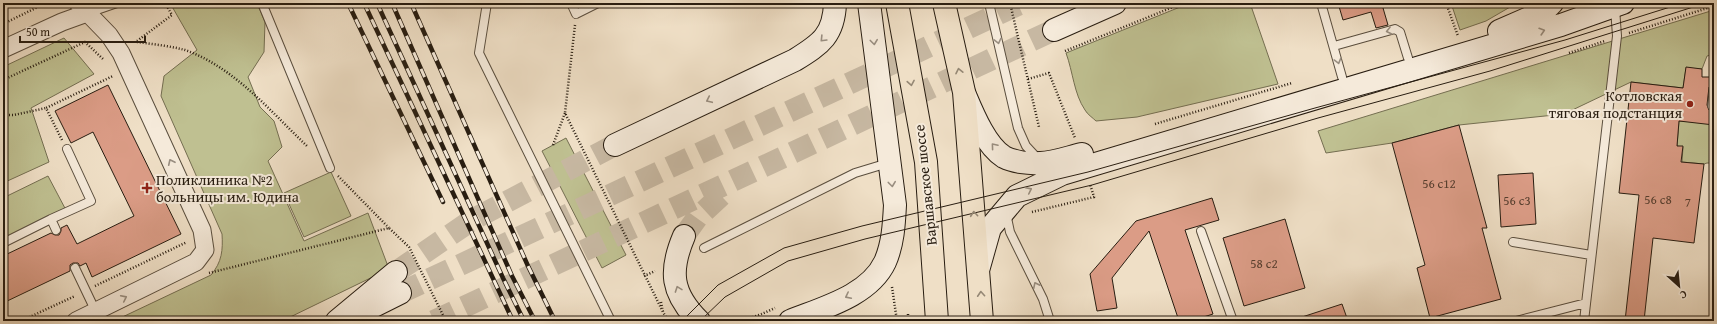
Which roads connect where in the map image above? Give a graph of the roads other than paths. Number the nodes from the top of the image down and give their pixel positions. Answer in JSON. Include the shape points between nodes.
{"nodes":[{"id":1,"x":117,"y":3,"type":"edge"},
{"id":2,"x":262,"y":3,"type":"edge"},
{"id":3,"x":487,"y":3,"type":"edge"},
{"id":4,"x":571,"y":3,"type":"edge"},
{"id":5,"x":598,"y":3,"type":"edge"},
{"id":6,"x":835,"y":3,"type":"edge"},
{"id":7,"x":869,"y":3,"type":"edge"},
{"id":8,"x":897,"y":3,"type":"edge"},
{"id":9,"x":944,"y":3,"type":"edge"},
{"id":10,"x":989,"y":3,"type":"edge"},
{"id":11,"x":1115,"y":3,"type":"edge"},
{"id":12,"x":1322,"y":3,"type":"edge"},
{"id":13,"x":1552,"y":3,"type":"edge"},
{"id":14,"x":1619,"y":5,"type":"edge"},
{"id":15,"x":82,"y":8,"type":"edge"},
{"id":16,"x":1054,"y":30,"type":"tunnel mouth"},
{"id":17,"x":1334,"y":46,"type":"junction"},
{"id":18,"x":3,"y":49,"type":"edge"},
{"id":19,"x":1408,"y":58,"type":"junction"},
{"id":20,"x":1342,"y":77,"type":"junction"},
{"id":21,"x":1714,"y":88,"type":"edge"},
{"id":22,"x":964,"y":92,"type":"junction"},
{"id":23,"x":1714,"y":106,"type":"edge"},
{"id":24,"x":615,"y":145,"type":"tunnel mouth"},
{"id":25,"x":67,"y":149,"type":"dead end"},
{"id":26,"x":889,"y":162,"type":"junction"},
{"id":27,"x":1041,"y":164,"type":"junction"},
{"id":28,"x":330,"y":168,"type":"road end"},
{"id":29,"x":1062,"y":174,"type":"junction"},
{"id":30,"x":1015,"y":212,"type":"junction"},
{"id":31,"x":51,"y":219,"type":"junction"},
{"id":32,"x":56,"y":230,"type":"dead end"},
{"id":33,"x":1201,"y":231,"type":"dead end"},
{"id":34,"x":684,"y":236,"type":"tunnel mouth"},
{"id":35,"x":1513,"y":242,"type":"dead end"},
{"id":36,"x":3,"y":243,"type":"edge"},
{"id":37,"x":704,"y":248,"type":"dead end"},
{"id":38,"x":1591,"y":255,"type":"junction"},
{"id":39,"x":979,"y":267,"type":"junction"},
{"id":40,"x":75,"y":268,"type":"dead end"},
{"id":41,"x":396,"y":272,"type":"tunnel mouth"},
{"id":42,"x":400,"y":293,"type":"tunnel mouth"},
{"id":43,"x":1586,"y":303,"type":"junction"},
{"id":44,"x":96,"y":312,"type":"junction"},
{"id":45,"x":783,"y":314,"type":"edge"},
{"id":46,"x":705,"y":319,"type":"edge"},
{"id":47,"x":76,"y":321,"type":"edge"},
{"id":48,"x":337,"y":321,"type":"edge"},
{"id":49,"x":343,"y":321,"type":"edge"},
{"id":50,"x":611,"y":321,"type":"edge"},
{"id":51,"x":937,"y":321,"type":"edge"},
{"id":52,"x":982,"y":321,"type":"edge"},
{"id":53,"x":1050,"y":321,"type":"edge"},
{"id":54,"x":1233,"y":321,"type":"edge"},
{"id":55,"x":1516,"y":321,"type":"edge"},
{"id":56,"x":1584,"y":321,"type":"edge"}],
"edges":[{"from":1,"to":15,"type":"lane"},
{"from":2,"to":28,"type":"lane"},
{"from":3,"to":50,"type":"lane","via":[[479,53]]},
{"from":4,"to":5,"type":"lane","via":[[576,14]]},
{"from":6,"to":24,"type":"main road","one_way":true,"via":[[828,34],[814,48],[795,60]]},
{"from":7,"to":26,"type":"main road","one_way":true},
{"from":8,"to":51,"type":"main road","name":"Варшавское шоссе","one_way":true,"via":[[926,162]]},
{"from":22,"to":9,"type":"main road","one_way":true},
{"from":10,"to":27,"type":"lane","one_way":true,"via":[[1018,128],[1026,146]]},
{"from":11,"to":16,"type":"main road"},
{"from":12,"to":17,"type":"lane"},
{"from":13,"to":19,"type":"main road","via":[[1543,12],[1506,29]]},
{"from":29,"to":14,"type":"main road","one_way":true,"via":[[1561,26]]},
{"from":14,"to":38,"type":"lane"},
{"from":15,"to":18,"type":"street","via":[[62,22]]},
{"from":44,"to":15,"type":"street","one_way":true,"via":[[196,262],[202,230],[121,53],[109,35]]},
{"from":19,"to":17,"type":"lane","one_way":true,"via":[[1400,32],[1395,29]]},
{"from":17,"to":20,"type":"lane","one_way":true},
{"from":19,"to":20,"type":"main road"},
{"from":20,"to":27,"type":"main road"},
{"from":21,"to":23,"type":"lane"},
{"from":27,"to":22,"type":"main road","one_way":true,"via":[[1017,162],[995,148],[979,126]]},
{"from":39,"to":22,"type":"main road","one_way":true},
{"from":25,"to":31,"type":"lane","via":[[91,201]]},
{"from":26,"to":37,"type":"lane","via":[[855,173]]},
{"from":26,"to":45,"type":"main road","one_way":true,"via":[[895,205],[894,229],[884,263],[861,289],[845,298]]},
{"from":27,"to":29,"type":"lane"},
{"from":30,"to":29,"type":"main road","one_way":true,"via":[[1017,196]]},
{"from":30,"to":39,"type":"main road","via":[[990,228]]},
{"from":53,"to":30,"type":"lane","one_way":true,"via":[[1043,299],[1010,232]]},
{"from":31,"to":32,"type":"lane"},
{"from":31,"to":36,"type":"lane"},
{"from":33,"to":54,"type":"lane"},
{"from":46,"to":34,"type":"main road","one_way":true,"via":[[689,310],[676,288],[674,268]]},
{"from":35,"to":38,"type":"lane"},
{"from":38,"to":43,"type":"lane"},
{"from":52,"to":39,"type":"main road","one_way":true},
{"from":40,"to":44,"type":"lane"},
{"from":41,"to":48,"type":"main road"},
{"from":42,"to":49,"type":"main road"},
{"from":43,"to":55,"type":"lane"},
{"from":43,"to":56,"type":"lane"},
{"from":44,"to":47,"type":"street"}]}
